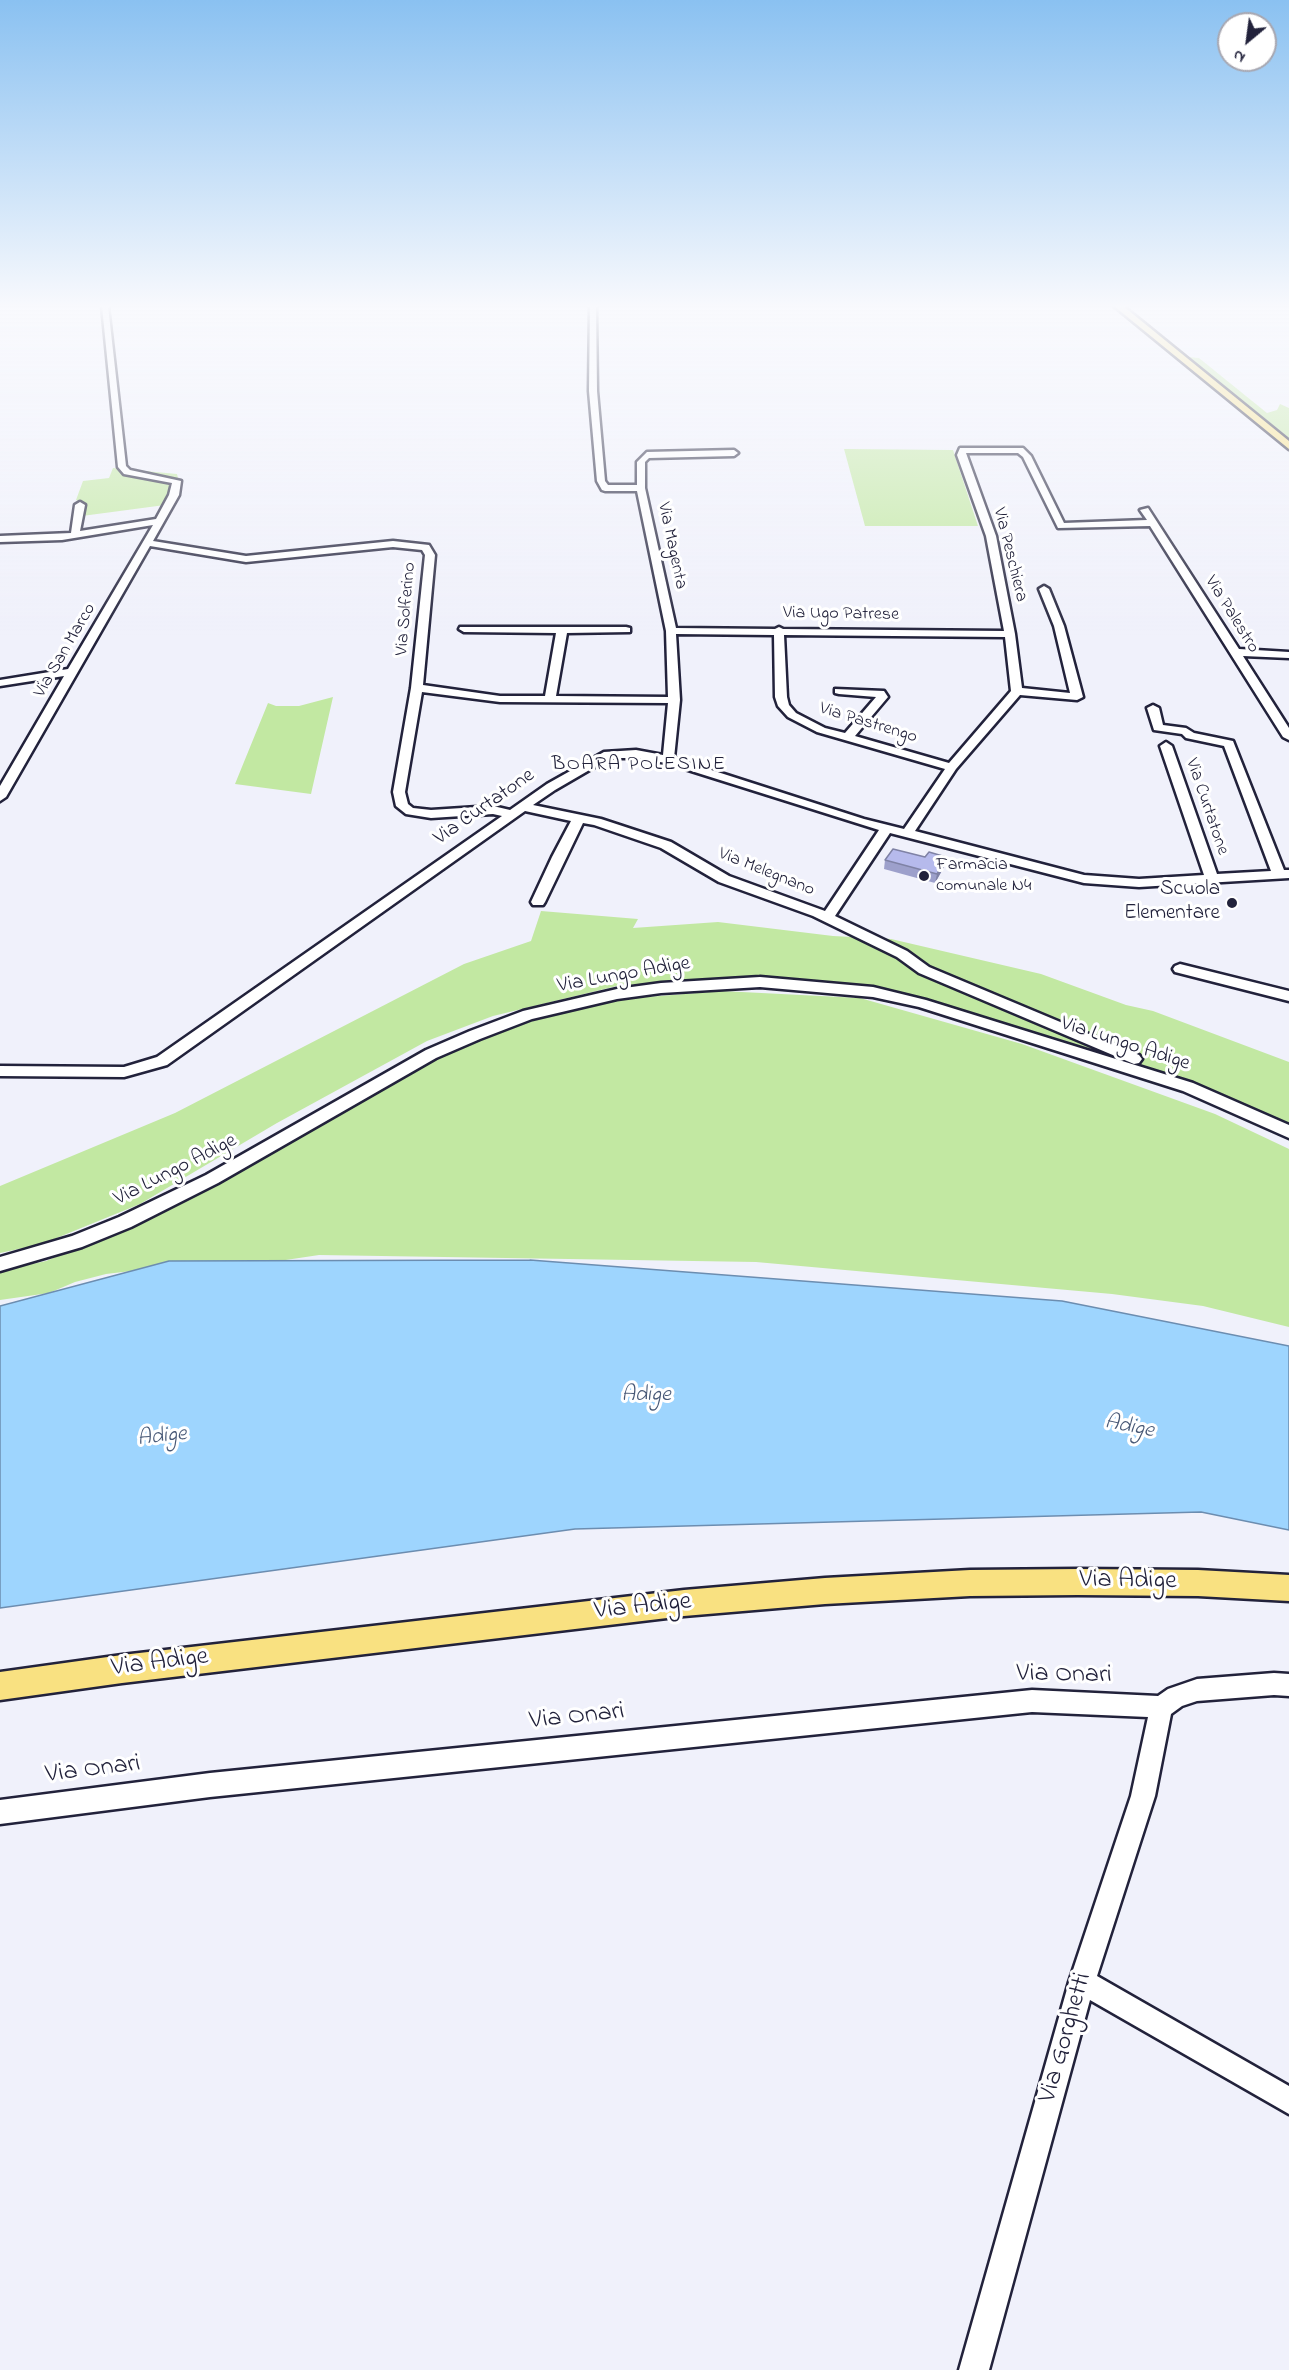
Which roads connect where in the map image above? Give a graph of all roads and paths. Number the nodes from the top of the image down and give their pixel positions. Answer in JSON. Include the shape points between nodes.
{"nodes":[{"id":1,"x":117,"y":417,"type":"edge"},
{"id":2,"x":596,"y":417,"type":"edge"},
{"id":3,"x":1253,"y":417,"type":"edge"},
{"id":4,"x":1289,"y":446,"type":"edge"},
{"id":5,"x":734,"y":453,"type":"dead end"},
{"id":6,"x":641,"y":488,"type":"junction"},
{"id":7,"x":80,"y":505,"type":"dead end"},
{"id":8,"x":1144,"y":510,"type":"dead end"},
{"id":9,"x":159,"y":521,"type":"junction"},
{"id":10,"x":1153,"y":523,"type":"junction"},
{"id":11,"x":75,"y":535,"type":"junction"},
{"id":12,"x":0,"y":539,"type":"edge"},
{"id":13,"x":147,"y":543,"type":"junction"},
{"id":14,"x":1044,"y":589,"type":"dead end"},
{"id":15,"x":464,"y":629,"type":"dead end"},
{"id":16,"x":562,"y":629,"type":"junction"},
{"id":17,"x":626,"y":630,"type":"dead end"},
{"id":18,"x":671,"y":630,"type":"junction"},
{"id":19,"x":779,"y":630,"type":"junction"},
{"id":20,"x":1011,"y":634,"type":"junction"},
{"id":21,"x":1235,"y":652,"type":"junction"},
{"id":22,"x":1289,"y":655,"type":"edge"},
{"id":23,"x":72,"y":672,"type":"junction"},
{"id":24,"x":0,"y":683,"type":"edge"},
{"id":25,"x":417,"y":688,"type":"junction"},
{"id":26,"x":838,"y":691,"type":"dead end"},
{"id":27,"x":1017,"y":691,"type":"junction"},
{"id":28,"x":674,"y":700,"type":"junction"},
{"id":29,"x":550,"y":701,"type":"junction"},
{"id":30,"x":1153,"y":708,"type":"dead end"},
{"id":31,"x":848,"y":737,"type":"junction"},
{"id":32,"x":1289,"y":737,"type":"edge"},
{"id":33,"x":1166,"y":746,"type":"dead end"},
{"id":34,"x":668,"y":759,"type":"junction"},
{"id":35,"x":952,"y":767,"type":"junction"},
{"id":36,"x":0,"y":797,"type":"edge"},
{"id":37,"x":518,"y":811,"type":"junction"},
{"id":38,"x":579,"y":818,"type":"junction"},
{"id":39,"x":886,"y":829,"type":"junction"},
{"id":40,"x":907,"y":833,"type":"junction"},
{"id":41,"x":1284,"y":874,"type":"edge"},
{"id":42,"x":1212,"y":880,"type":"junction"},
{"id":43,"x":538,"y":902,"type":"dead end"},
{"id":44,"x":827,"y":918,"type":"junction"},
{"id":45,"x":1180,"y":969,"type":"dead end"},
{"id":46,"x":1289,"y":996,"type":"edge"},
{"id":47,"x":0,"y":1071,"type":"edge"},
{"id":48,"x":1188,"y":1087,"type":"junction"},
{"id":49,"x":1289,"y":1132,"type":"edge"},
{"id":50,"x":0,"y":1264,"type":"edge"},
{"id":51,"x":1289,"y":1588,"type":"edge"},
{"id":52,"x":1289,"y":1685,"type":"edge"},
{"id":53,"x":0,"y":1686,"type":"edge"},
{"id":54,"x":1161,"y":1707,"type":"junction"},
{"id":55,"x":0,"y":1812,"type":"edge"},
{"id":56,"x":1082,"y":1982,"type":"junction"},
{"id":57,"x":1289,"y":2101,"type":"edge"},
{"id":58,"x":974,"y":2370,"type":"edge"}],
"edges":[{"from":1,"to":9,"type":"street","name":"Via San Marco","via":[[122,467],[126,472],[177,481],[174,495]]},
{"from":2,"to":6,"type":"street","name":"Via Magenta","via":[[601,482],[605,488]]},
{"from":3,"to":4,"type":"main road"},
{"from":5,"to":6,"type":"street","via":[[647,456],[641,462]]},
{"from":6,"to":18,"type":"street","name":"Via Magenta"},
{"from":7,"to":11,"type":"street"},
{"from":8,"to":10,"type":"street","name":"Via Palestro"},
{"from":9,"to":11,"type":"street"},
{"from":9,"to":13,"type":"street","name":"Via San Marco"},
{"from":10,"to":20,"type":"street","name":"Via Peschiera","via":[[1061,526],[1027,456],[1020,450],[963,450],[961,454],[991,536]]},
{"from":10,"to":21,"type":"street","name":"Via Palestro"},
{"from":11,"to":12,"type":"street"},
{"from":13,"to":23,"type":"street","name":"Via San Marco"},
{"from":13,"to":25,"type":"street","name":"Via Solferino","via":[[246,559],[393,544],[426,547],[430,555]]},
{"from":14,"to":27,"type":"street","via":[[1059,626],[1077,697]]},
{"from":15,"to":16,"type":"street"},
{"from":16,"to":17,"type":"street"},
{"from":16,"to":29,"type":"street"},
{"from":18,"to":19,"type":"street","name":"Via Ugo Patrese"},
{"from":18,"to":28,"type":"street","name":"Via Magenta"},
{"from":19,"to":20,"type":"street","name":"Via Ugo Patrese"},
{"from":19,"to":31,"type":"street","name":"Via Pastrengo","via":[[784,706],[808,725]]},
{"from":20,"to":27,"type":"street","name":"Via Peschiera"},
{"from":21,"to":22,"type":"street"},
{"from":21,"to":32,"type":"street","name":"Via Palestro"},
{"from":23,"to":24,"type":"street"},
{"from":23,"to":36,"type":"street","name":"Via San Marco"},
{"from":25,"to":29,"type":"street"},
{"from":25,"to":37,"type":"street","name":"Via Solferino","via":[[399,792],[402,806],[431,814]]},
{"from":26,"to":31,"type":"street","via":[[880,693],[882,697]]},
{"from":27,"to":35,"type":"street"},
{"from":28,"to":29,"type":"street"},
{"from":28,"to":34,"type":"street","name":"Via Magenta"},
{"from":30,"to":41,"type":"street","name":"Via Curtatone","via":[[1158,728],[1229,743]]},
{"from":31,"to":35,"type":"street","name":"Via Pastrengo"},
{"from":33,"to":42,"type":"street","name":"Via Curtatone"},
{"from":34,"to":37,"type":"street","name":"Via Curtatone","via":[[636,754],[601,758]]},
{"from":34,"to":39,"type":"street","name":"Via Curtatone"},
{"from":35,"to":40,"type":"street"},
{"from":37,"to":38,"type":"street","name":"Via Melegnano"},
{"from":37,"to":47,"type":"street","name":"Via Curtatone","via":[[162,1061],[124,1072]]},
{"from":38,"to":43,"type":"street"},
{"from":38,"to":44,"type":"street","name":"Via Melegnano","via":[[666,844],[724,879]]},
{"from":39,"to":40,"type":"street","name":"Via Curtatone"},
{"from":39,"to":44,"type":"street","name":"Via Melegnano"},
{"from":40,"to":42,"type":"street","name":"Via Curtatone","via":[[1084,879],[1139,883]]},
{"from":41,"to":42,"type":"street","name":"Via Curtatone"},
{"from":44,"to":48,"type":"street","via":[[902,954],[924,970],[1162,1071]]},
{"from":45,"to":46,"type":"street"},
{"from":48,"to":49,"type":"street","name":"Via Lungo Adige"},
{"from":48,"to":50,"type":"street","name":"Via Lungo Adige","via":[[973,1017],[873,992],[760,982],[712,983],[617,994],[528,1015],[431,1054],[212,1179],[125,1222],[76,1242]]},
{"from":51,"to":53,"type":"main road","name":"Via Adige","via":[[1078,1582],[825,1591],[684,1603]]},
{"from":52,"to":54,"type":"street","via":[[1197,1690]]},
{"from":54,"to":55,"type":"street","name":"Via Onari","via":[[1032,1701],[210,1785]]},
{"from":54,"to":56,"type":"street","name":"Via Gorghetti","via":[[1143,1796]]},
{"from":56,"to":57,"type":"street"},
{"from":56,"to":58,"type":"street","name":"Via Gorghetti"}]}
